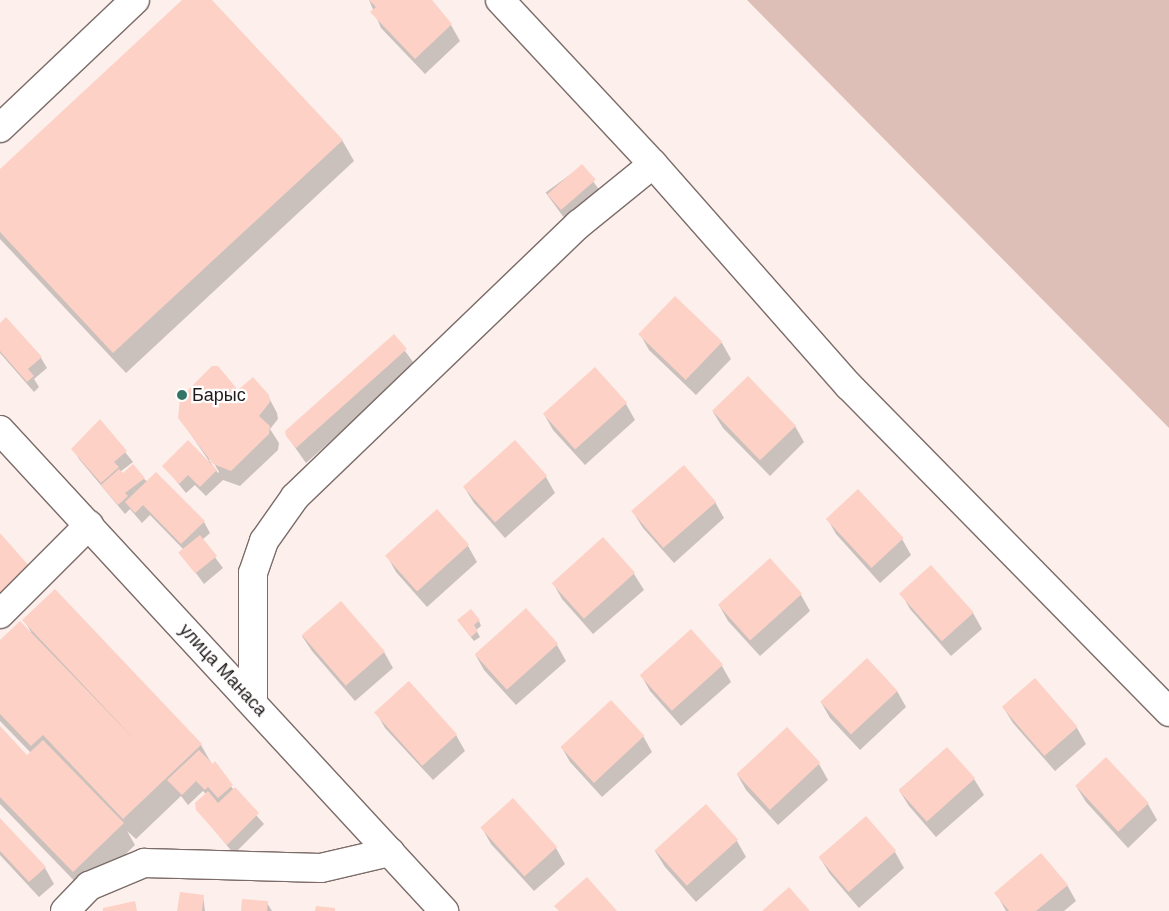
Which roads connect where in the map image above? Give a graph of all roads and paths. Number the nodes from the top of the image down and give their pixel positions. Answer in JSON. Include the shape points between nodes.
{"nodes":[{"id":1,"x":135,"y":0,"type":"edge"},
{"id":2,"x":500,"y":0,"type":"edge"},
{"id":3,"x":0,"y":128,"type":"edge"},
{"id":4,"x":653,"y":164,"type":"junction"},
{"id":5,"x":0,"y":430,"type":"edge"},
{"id":6,"x":89,"y":525,"type":"junction"},
{"id":7,"x":0,"y":614,"type":"edge"},
{"id":8,"x":252,"y":703,"type":"junction"},
{"id":9,"x":1169,"y":712,"type":"edge"},
{"id":10,"x":390,"y":852,"type":"junction"},
{"id":11,"x":66,"y":911,"type":"edge"},
{"id":12,"x":444,"y":911,"type":"edge"}],
"edges":[{"from":1,"to":3,"type":"main road"},
{"from":2,"to":4,"type":"main road"},
{"from":4,"to":8,"type":"main road","via":[[579,224],[295,497],[264,541],[253,573]]},
{"from":4,"to":9,"type":"main road","via":[[850,386]]},
{"from":5,"to":6,"type":"main road","name":"улица Манаса"},
{"from":6,"to":7,"type":"main road"},
{"from":6,"to":8,"type":"main road","name":"улица Манаса"},
{"from":8,"to":10,"type":"main road","name":"улица Манаса"},
{"from":10,"to":11,"type":"main road","via":[[321,868],[144,863],[89,886]]},
{"from":10,"to":12,"type":"main road","name":"улица Манаса"}]}
